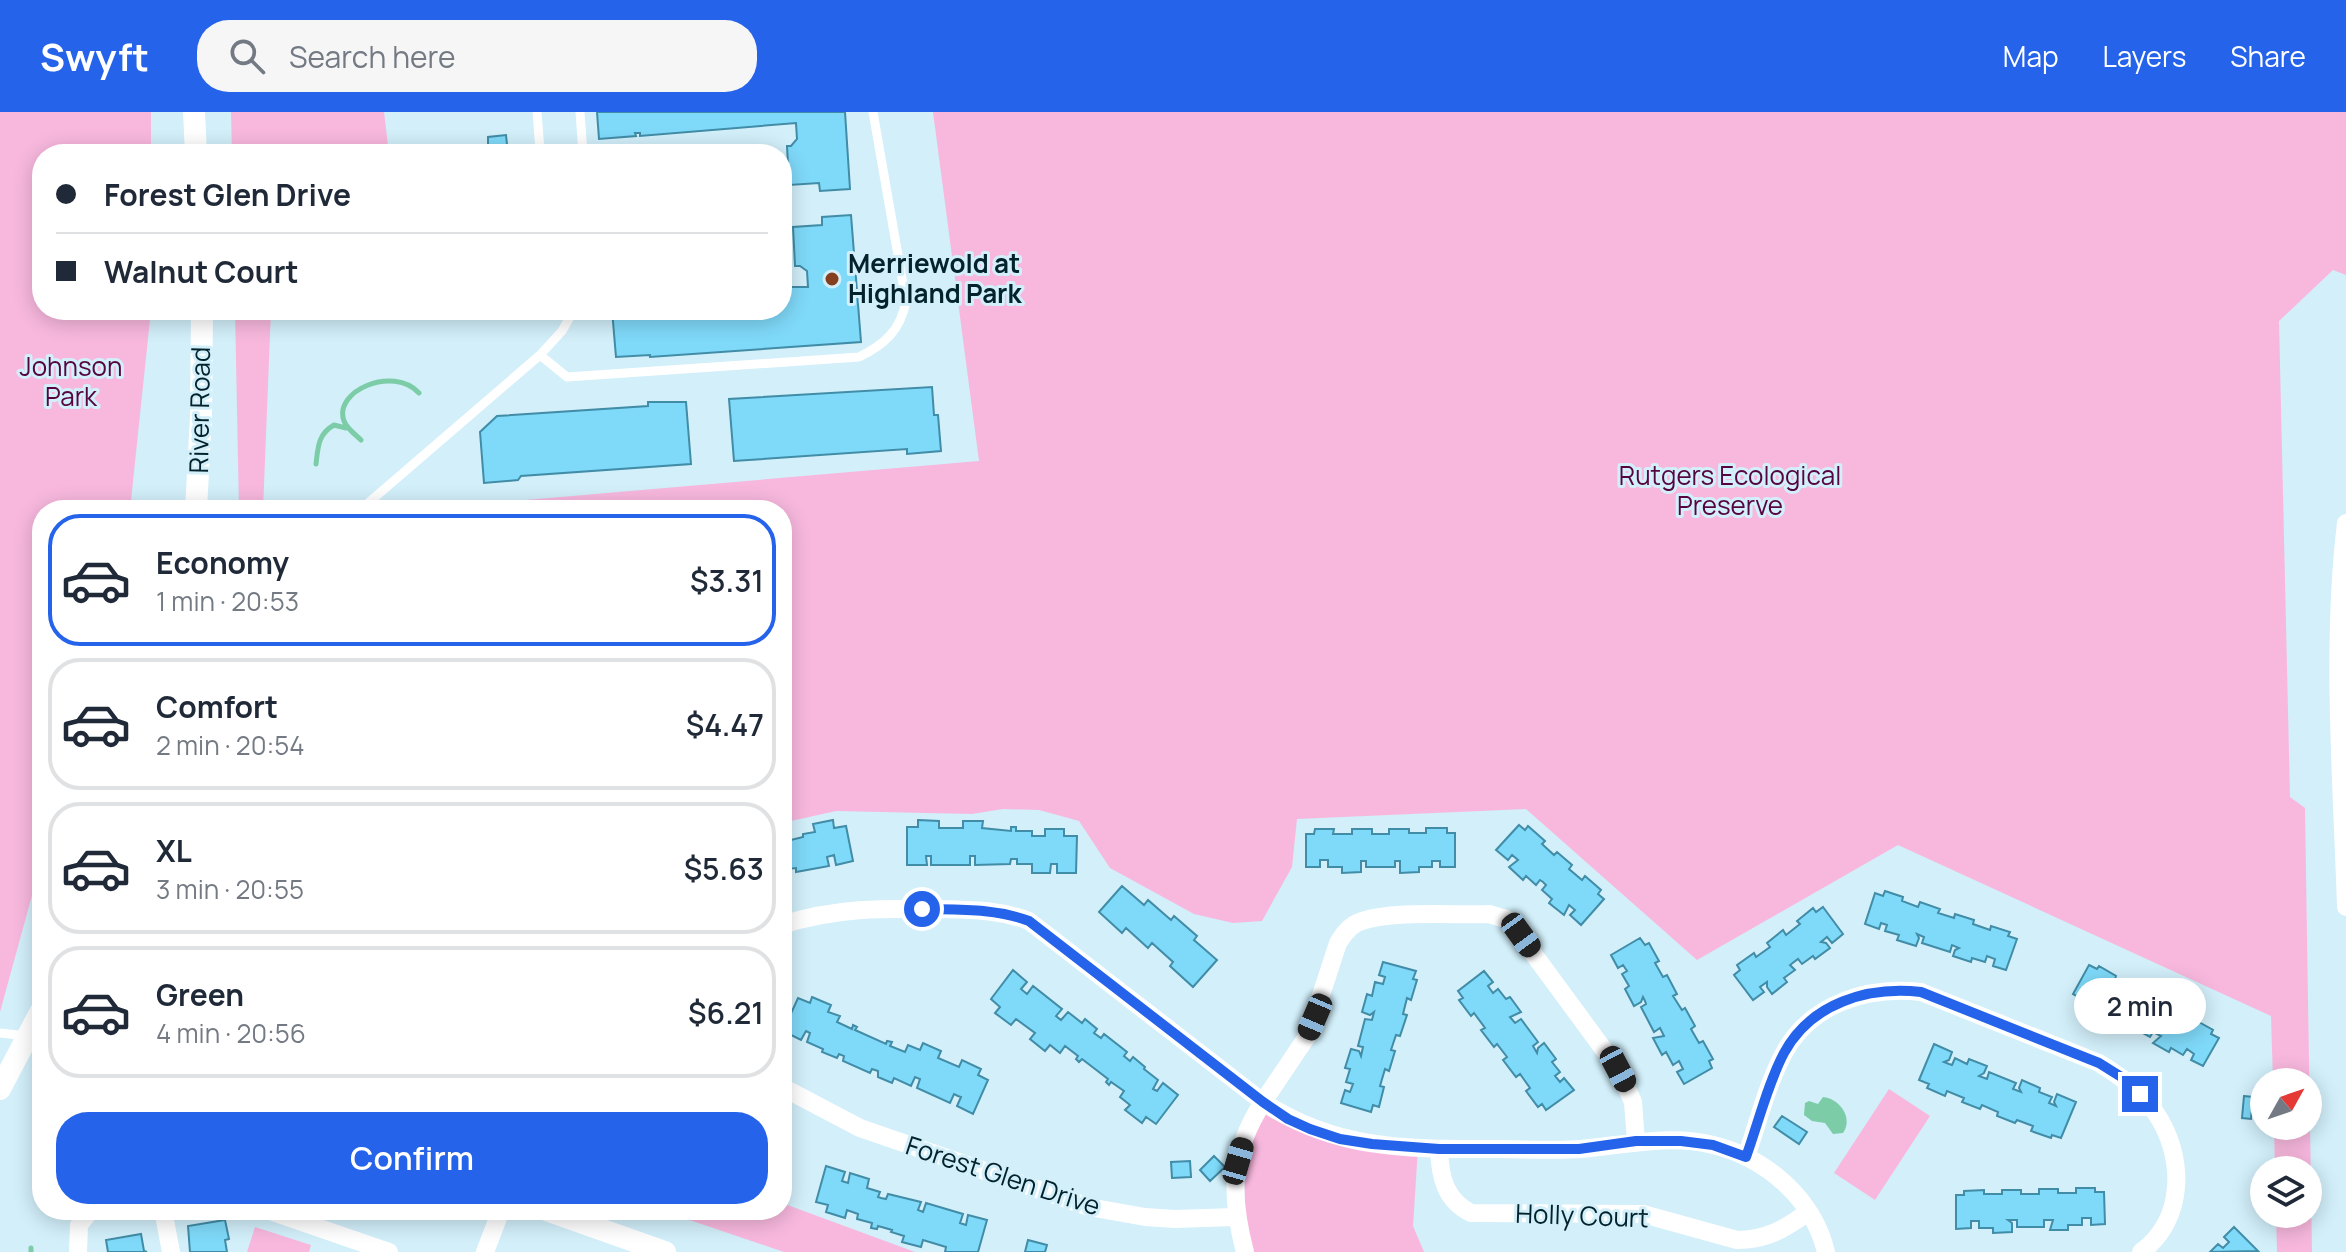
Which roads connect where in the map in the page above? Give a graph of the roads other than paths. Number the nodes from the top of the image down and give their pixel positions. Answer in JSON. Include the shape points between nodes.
{"nodes":[{"id":1,"x":194,"y":112,"type":"edge"},
{"id":2,"x":537,"y":112,"type":"edge"},
{"id":3,"x":580,"y":112,"type":"edge"},
{"id":4,"x":873,"y":112,"type":"edge"},
{"id":5,"x":196,"y":144,"type":"edge"},
{"id":6,"x":539,"y":144,"type":"edge"},
{"id":7,"x":582,"y":144,"type":"edge"},
{"id":8,"x":202,"y":320,"type":"edge"},
{"id":9,"x":568,"y":320,"type":"edge"},
{"id":10,"x":540,"y":355,"type":"junction"},
{"id":11,"x":197,"y":500,"type":"edge"},
{"id":12,"x":372,"y":500,"type":"edge"},
{"id":13,"x":2346,"y":523,"type":"edge"},
{"id":14,"x":2343,"y":694,"type":"edge"},
{"id":15,"x":2346,"y":907,"type":"edge"},
{"id":16,"x":792,"y":922,"type":"edge"},
{"id":17,"x":0,"y":1033,"type":"edge"},
{"id":18,"x":32,"y":1038,"type":"edge"},
{"id":19,"x":32,"y":1042,"type":"edge"},
{"id":20,"x":0,"y":1089,"type":"edge"},
{"id":21,"x":792,"y":1092,"type":"edge"},
{"id":22,"x":1263,"y":1102,"type":"junction"},
{"id":23,"x":1636,"y":1141,"type":"junction"},
{"id":24,"x":1439,"y":1149,"type":"junction"},
{"id":25,"x":1746,"y":1157,"type":"junction"},
{"id":26,"x":1808,"y":1212,"type":"junction"},
{"id":27,"x":1235,"y":1217,"type":"junction"},
{"id":28,"x":83,"y":1220,"type":"edge"},
{"id":29,"x":165,"y":1220,"type":"edge"},
{"id":30,"x":296,"y":1220,"type":"edge"},
{"id":31,"x":497,"y":1220,"type":"edge"},
{"id":32,"x":574,"y":1220,"type":"edge"},
{"id":33,"x":78,"y":1252,"type":"edge"},
{"id":34,"x":171,"y":1252,"type":"edge"},
{"id":35,"x":388,"y":1252,"type":"edge"},
{"id":36,"x":485,"y":1252,"type":"edge"},
{"id":37,"x":665,"y":1252,"type":"edge"},
{"id":38,"x":1245,"y":1252,"type":"edge"},
{"id":39,"x":1826,"y":1252,"type":"edge"},
{"id":40,"x":2141,"y":1252,"type":"edge"}],
"edges":[{"from":1,"to":5,"type":"street"},
{"from":2,"to":6,"type":"lane"},
{"from":3,"to":7,"type":"lane"},
{"from":4,"to":10,"type":"lane","via":[[906,301],[893,334],[877,348],[859,357],[567,377]]},
{"from":8,"to":11,"type":"street","name":"River Road"},
{"from":9,"to":10,"type":"lane"},
{"from":10,"to":12,"type":"lane"},
{"from":13,"to":14,"type":"street"},
{"from":14,"to":15,"type":"street"},
{"from":16,"to":22,"type":"street","via":[[864,908],[1010,913],[1032,923]]},
{"from":17,"to":18,"type":"lane"},
{"from":19,"to":20,"type":"street"},
{"from":21,"to":27,"type":"street","name":"Forest Glen Drive","via":[[860,1128],[1089,1207],[1145,1217]]},
{"from":22,"to":23,"type":"street","via":[[1308,1035],[1344,932],[1376,917],[1489,914],[1513,926],[1618,1069],[1633,1102]]},
{"from":22,"to":24,"type":"street","via":[[1288,1119],[1340,1139]]},
{"from":22,"to":27,"type":"street","via":[[1238,1161]]},
{"from":23,"to":24,"type":"street","via":[[1579,1149]]},
{"from":23,"to":25,"type":"street","via":[[1713,1145]]},
{"from":24,"to":26,"type":"street","name":"Holly Court","via":[[1450,1197],[1471,1213],[1643,1214],[1753,1240],[1782,1230]]},
{"from":25,"to":26,"type":"street","via":[[1778,1176]]},
{"from":25,"to":40,"type":"street","via":[[1783,1055],[1808,1021],[1864,995],[1898,989],[1921,992],[2099,1063],[2140,1094],[2165,1130],[2176,1169],[2172,1213],[2164,1230]]},
{"from":26,"to":39,"type":"street"},
{"from":27,"to":38,"type":"street"},
{"from":28,"to":33,"type":"street"},
{"from":29,"to":34,"type":"street"},
{"from":30,"to":35,"type":"street"},
{"from":31,"to":36,"type":"street"},
{"from":32,"to":37,"type":"street"}]}
